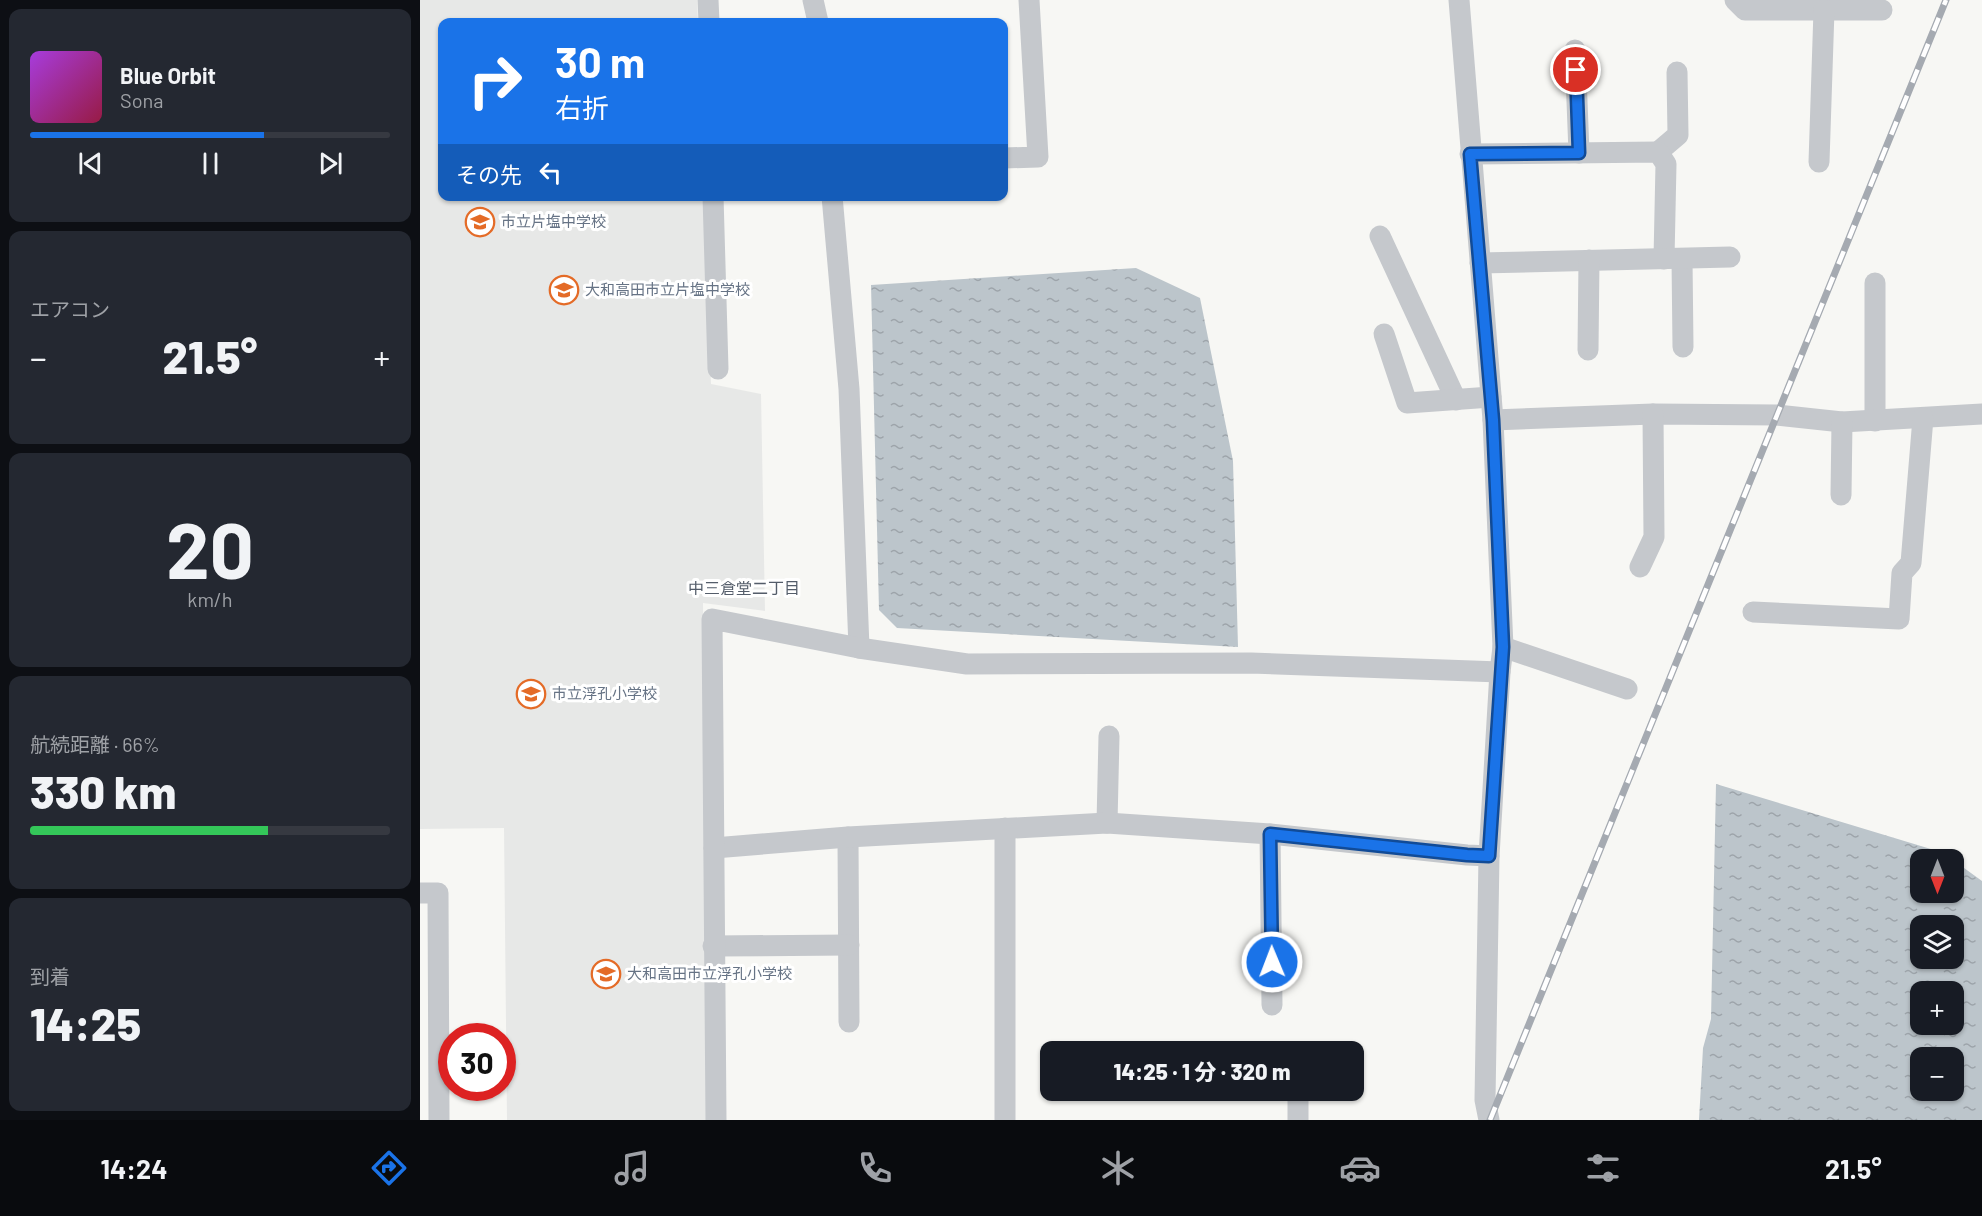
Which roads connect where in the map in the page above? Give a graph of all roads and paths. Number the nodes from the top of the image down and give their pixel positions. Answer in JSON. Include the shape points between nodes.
{"nodes":[{"id":1,"x":708,"y":0,"type":"edge"},
{"id":2,"x":813,"y":0,"type":"edge"},
{"id":3,"x":1029,"y":0,"type":"edge"},
{"id":4,"x":1459,"y":0,"type":"edge"},
{"id":5,"x":1736,"y":0,"type":"edge"},
{"id":6,"x":1824,"y":10,"type":"junction"},
{"id":7,"x":1882,"y":10,"type":"dead end"},
{"id":8,"x":709,"y":18,"type":"edge"},
{"id":9,"x":817,"y":18,"type":"edge"},
{"id":10,"x":1575,"y":50,"type":"dead end"},
{"id":11,"x":1677,"y":72,"type":"dead end"},
{"id":12,"x":1658,"y":152,"type":"junction"},
{"id":13,"x":1579,"y":153,"type":"junction"},
{"id":14,"x":1470,"y":154,"type":"junction"},
{"id":15,"x":1008,"y":158,"type":"edge"},
{"id":16,"x":1819,"y":162,"type":"dead end"},
{"id":17,"x":713,"y":201,"type":"edge"},
{"id":18,"x":832,"y":201,"type":"edge"},
{"id":19,"x":1380,"y":236,"type":"dead end"},
{"id":20,"x":1730,"y":257,"type":"dead end"},
{"id":21,"x":1673,"y":259,"type":"junction"},
{"id":22,"x":1589,"y":261,"type":"junction"},
{"id":23,"x":1480,"y":263,"type":"junction"},
{"id":24,"x":1875,"y":283,"type":"dead end"},
{"id":25,"x":1384,"y":334,"type":"dead end"},
{"id":26,"x":1683,"y":347,"type":"dead end"},
{"id":27,"x":1588,"y":350,"type":"dead end"},
{"id":28,"x":718,"y":369,"type":"dead end"},
{"id":29,"x":1491,"y":397,"type":"junction"},
{"id":30,"x":1456,"y":400,"type":"junction"},
{"id":31,"x":1653,"y":414,"type":"junction"},
{"id":32,"x":1982,"y":414,"type":"edge"},
{"id":33,"x":1923,"y":418,"type":"junction"},
{"id":34,"x":1493,"y":420,"type":"junction"},
{"id":35,"x":1875,"y":421,"type":"junction"},
{"id":36,"x":1842,"y":422,"type":"junction"},
{"id":37,"x":1841,"y":495,"type":"dead end"},
{"id":38,"x":1640,"y":567,"type":"dead end"},
{"id":39,"x":1753,"y":612,"type":"dead end"},
{"id":40,"x":1503,"y":647,"type":"junction"},
{"id":41,"x":859,"y":648,"type":"junction"},
{"id":42,"x":1500,"y":672,"type":"junction"},
{"id":43,"x":1627,"y":689,"type":"dead end"},
{"id":44,"x":1109,"y":736,"type":"dead end"},
{"id":45,"x":1107,"y":823,"type":"junction"},
{"id":46,"x":1005,"y":828,"type":"junction"},
{"id":47,"x":1270,"y":834,"type":"junction"},
{"id":48,"x":848,"y":837,"type":"junction"},
{"id":49,"x":714,"y":848,"type":"junction"},
{"id":50,"x":1489,"y":856,"type":"junction"},
{"id":51,"x":420,"y":893,"type":"edge"},
{"id":52,"x":849,"y":945,"type":"junction"},
{"id":53,"x":713,"y":946,"type":"junction"},
{"id":54,"x":1272,"y":1005,"type":"dead end"},
{"id":55,"x":849,"y":1022,"type":"dead end"},
{"id":56,"x":1298,"y":1101,"type":"edge"},
{"id":57,"x":439,"y":1120,"type":"edge"},
{"id":58,"x":716,"y":1120,"type":"edge"},
{"id":59,"x":1005,"y":1120,"type":"edge"},
{"id":60,"x":1298,"y":1120,"type":"edge"},
{"id":61,"x":1489,"y":1120,"type":"edge"}],
"edges":[{"from":1,"to":8,"type":"street"},
{"from":2,"to":9,"type":"street"},
{"from":3,"to":15,"type":"street","via":[[1038,157]]},
{"from":4,"to":14,"type":"street"},
{"from":5,"to":6,"type":"street","via":[[1745,10]]},
{"from":6,"to":7,"type":"street"},
{"from":6,"to":16,"type":"street"},
{"from":10,"to":13,"type":"street"},
{"from":11,"to":12,"type":"street","via":[[1678,135]]},
{"from":12,"to":13,"type":"street"},
{"from":12,"to":21,"type":"street","via":[[1666,164]]},
{"from":13,"to":14,"type":"street"},
{"from":14,"to":23,"type":"street"},
{"from":17,"to":28,"type":"street"},
{"from":18,"to":41,"type":"street","via":[[849,389]]},
{"from":19,"to":30,"type":"street"},
{"from":20,"to":21,"type":"street"},
{"from":21,"to":22,"type":"street"},
{"from":21,"to":26,"type":"street"},
{"from":22,"to":23,"type":"street"},
{"from":22,"to":27,"type":"street"},
{"from":23,"to":29,"type":"street"},
{"from":24,"to":35,"type":"street"},
{"from":25,"to":30,"type":"street","via":[[1407,403]]},
{"from":29,"to":30,"type":"street"},
{"from":29,"to":34,"type":"street"},
{"from":31,"to":34,"type":"street"},
{"from":31,"to":36,"type":"street","via":[[1777,415]]},
{"from":31,"to":38,"type":"street","via":[[1654,537]]},
{"from":32,"to":33,"type":"street"},
{"from":33,"to":35,"type":"street"},
{"from":33,"to":39,"type":"street","via":[[1911,563],[1902,573],[1899,619]]},
{"from":34,"to":40,"type":"street"},
{"from":35,"to":36,"type":"street"},
{"from":36,"to":37,"type":"street"},
{"from":40,"to":42,"type":"street"},
{"from":40,"to":43,"type":"street"},
{"from":41,"to":42,"type":"street","via":[[967,664],[1251,663]]},
{"from":41,"to":49,"type":"street","via":[[712,619]]},
{"from":42,"to":50,"type":"street"},
{"from":44,"to":45,"type":"street"},
{"from":45,"to":46,"type":"street"},
{"from":45,"to":47,"type":"street"},
{"from":46,"to":48,"type":"street"},
{"from":46,"to":59,"type":"street"},
{"from":47,"to":50,"type":"street"},
{"from":47,"to":54,"type":"street"},
{"from":48,"to":49,"type":"street"},
{"from":48,"to":52,"type":"street"},
{"from":49,"to":53,"type":"street"},
{"from":50,"to":61,"type":"street","via":[[1485,1100]]},
{"from":51,"to":57,"type":"street","via":[[438,893]]},
{"from":52,"to":53,"type":"street"},
{"from":52,"to":55,"type":"street"},
{"from":53,"to":58,"type":"street"},
{"from":56,"to":60,"type":"street"}]}
